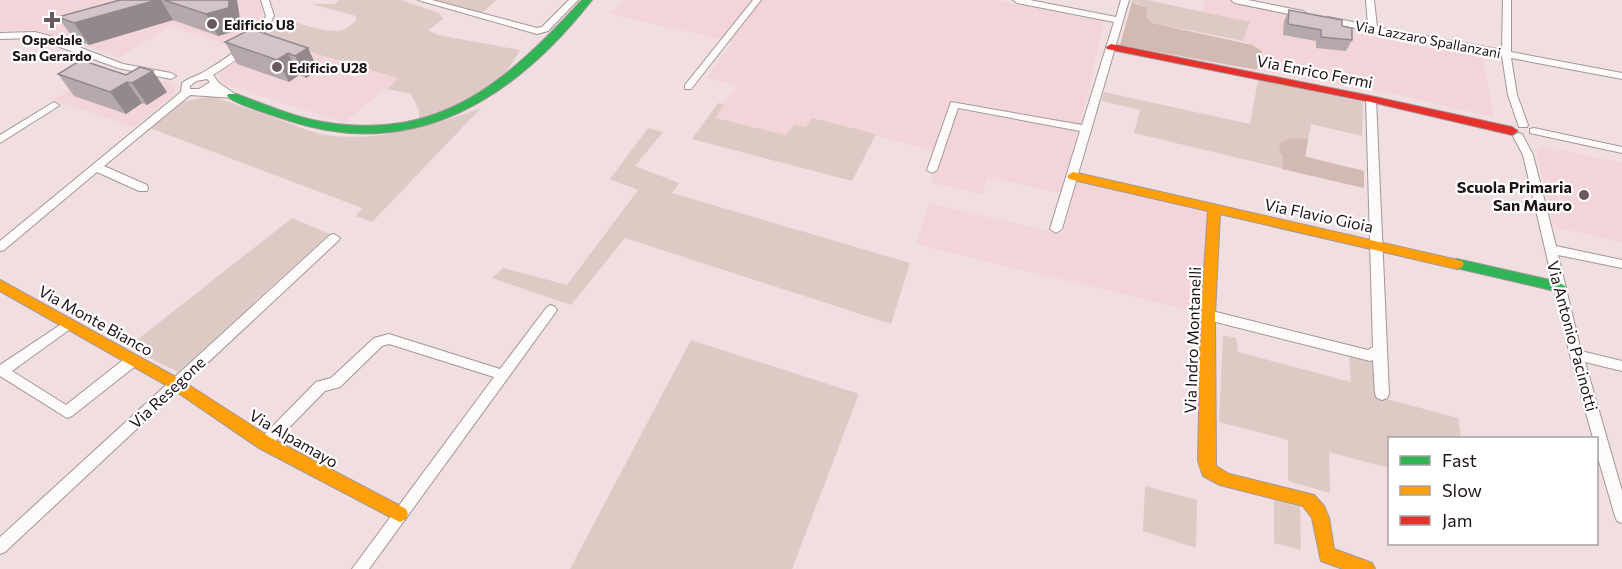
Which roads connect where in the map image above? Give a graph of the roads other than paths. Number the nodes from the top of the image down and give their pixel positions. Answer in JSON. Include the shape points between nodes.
{"nodes":[{"id":1,"x":265,"y":0,"type":"edge"},
{"id":2,"x":422,"y":0,"type":"edge"},
{"id":3,"x":757,"y":0,"type":"edge"},
{"id":4,"x":1017,"y":0,"type":"edge"},
{"id":5,"x":1125,"y":0,"type":"edge"},
{"id":6,"x":1235,"y":0,"type":"edge"},
{"id":7,"x":1370,"y":0,"type":"edge"},
{"id":8,"x":1508,"y":0,"type":"edge"},
{"id":9,"x":580,"y":2,"type":"edge"},
{"id":10,"x":1311,"y":16,"type":"edge"},
{"id":11,"x":1322,"y":19,"type":"edge"},
{"id":12,"x":1119,"y":20,"type":"junction"},
{"id":13,"x":1373,"y":29,"type":"junction"},
{"id":14,"x":0,"y":36,"type":"edge"},
{"id":15,"x":1111,"y":47,"type":"junction"},
{"id":16,"x":1505,"y":54,"type":"junction"},
{"id":17,"x":1622,"y":76,"type":"edge"},
{"id":18,"x":192,"y":84,"type":"junction"},
{"id":19,"x":214,"y":84,"type":"junction"},
{"id":20,"x":688,"y":87,"type":"dead end"},
{"id":21,"x":203,"y":92,"type":"junction"},
{"id":22,"x":232,"y":96,"type":"junction"},
{"id":23,"x":1371,"y":99,"type":"junction"},
{"id":24,"x":54,"y":105,"type":"dead end"},
{"id":25,"x":1086,"y":129,"type":"junction"},
{"id":26,"x":1518,"y":131,"type":"junction"},
{"id":27,"x":1533,"y":136,"type":"junction"},
{"id":28,"x":0,"y":140,"type":"edge"},
{"id":29,"x":1622,"y":150,"type":"edge"},
{"id":30,"x":1528,"y":155,"type":"junction"},
{"id":31,"x":96,"y":167,"type":"junction"},
{"id":32,"x":932,"y":170,"type":"dead end"},
{"id":33,"x":1073,"y":176,"type":"junction"},
{"id":34,"x":143,"y":188,"type":"dead end"},
{"id":35,"x":1214,"y":209,"type":"junction"},
{"id":36,"x":1056,"y":229,"type":"dead end"},
{"id":37,"x":334,"y":238,"type":"dead end"},
{"id":38,"x":1375,"y":244,"type":"junction"},
{"id":39,"x":0,"y":247,"type":"edge"},
{"id":40,"x":1550,"y":249,"type":"junction"},
{"id":41,"x":1622,"y":264,"type":"edge"},
{"id":42,"x":0,"y":285,"type":"edge"},
{"id":43,"x":1559,"y":286,"type":"junction"},
{"id":44,"x":551,"y":310,"type":"dead end"},
{"id":45,"x":1208,"y":315,"type":"junction"},
{"id":46,"x":69,"y":324,"type":"junction"},
{"id":47,"x":1379,"y":349,"type":"junction"},
{"id":48,"x":1576,"y":355,"type":"junction"},
{"id":49,"x":133,"y":360,"type":"junction"},
{"id":50,"x":1622,"y":366,"type":"edge"},
{"id":51,"x":503,"y":375,"type":"junction"},
{"id":52,"x":176,"y":384,"type":"junction"},
{"id":53,"x":1382,"y":394,"type":"dead end"},
{"id":54,"x":265,"y":442,"type":"junction"},
{"id":55,"x":1618,"y":487,"type":"edge"},
{"id":56,"x":400,"y":514,"type":"junction"},
{"id":57,"x":1622,"y":516,"type":"edge"},
{"id":58,"x":3,"y":540,"type":"edge"},
{"id":59,"x":360,"y":569,"type":"edge"},
{"id":60,"x":1366,"y":569,"type":"edge"}],
"edges":[{"from":1,"to":18,"type":"street","via":[[269,21],[227,61]]},
{"from":2,"to":9,"type":"street","via":[[537,31]]},
{"from":3,"to":20,"type":"street"},
{"from":4,"to":12,"type":"street"},
{"from":5,"to":12,"type":"street"},
{"from":6,"to":10,"type":"street"},
{"from":7,"to":13,"type":"street"},
{"from":8,"to":16,"type":"street","name":"Via Antonio Pacinotti"},
{"from":9,"to":22,"type":"street","via":[[516,73],[487,96],[446,115],[413,124],[371,130],[322,126]]},
{"from":11,"to":13,"type":"street","name":"Via Lazzaro Spallanzani"},
{"from":12,"to":15,"type":"street"},
{"from":13,"to":16,"type":"street","name":"Via Lazzaro Spallanzani"},
{"from":14,"to":18,"type":"street","via":[[41,37],[121,66]]},
{"from":15,"to":23,"type":"street","name":"Via Enrico Fermi"},
{"from":15,"to":25,"type":"street"},
{"from":16,"to":17,"type":"street","name":"Via Lazzaro Spallanzani"},
{"from":16,"to":26,"type":"street","name":"Via Antonio Pacinotti"},
{"from":18,"to":19,"type":"street","via":[[212,77]]},
{"from":18,"to":21,"type":"street"},
{"from":18,"to":31,"type":"street"},
{"from":19,"to":21,"type":"street"},
{"from":19,"to":22,"type":"street"},
{"from":21,"to":22,"type":"street"},
{"from":23,"to":26,"type":"street","name":"Via Enrico Fermi"},
{"from":23,"to":38,"type":"street"},
{"from":24,"to":28,"type":"street"},
{"from":25,"to":32,"type":"street","via":[[954,104]]},
{"from":25,"to":33,"type":"street"},
{"from":26,"to":27,"type":"street"},
{"from":26,"to":30,"type":"street","name":"Via Antonio Pacinotti"},
{"from":27,"to":29,"type":"street"},
{"from":27,"to":30,"type":"street","name":"Via Antonio Pacinotti"},
{"from":30,"to":40,"type":"street","name":"Via Antonio Pacinotti"},
{"from":31,"to":34,"type":"street"},
{"from":31,"to":39,"type":"street"},
{"from":33,"to":35,"type":"street","name":"Via Flavio Gioia"},
{"from":33,"to":36,"type":"street"},
{"from":35,"to":38,"type":"street","name":"Via Flavio Gioia"},
{"from":35,"to":45,"type":"street","name":"Via Indro Montanelli"},
{"from":37,"to":52,"type":"street","name":"Via Resegone"},
{"from":38,"to":43,"type":"street","name":"Via Flavio Gioia"},
{"from":38,"to":47,"type":"street"},
{"from":40,"to":41,"type":"street"},
{"from":40,"to":43,"type":"street","name":"Via Antonio Pacinotti"},
{"from":42,"to":46,"type":"street","name":"Via Monte Bianco"},
{"from":43,"to":48,"type":"street","name":"Via Antonio Pacinotti"},
{"from":44,"to":51,"type":"street"},
{"from":45,"to":47,"type":"street","via":[[1370,356]]},
{"from":45,"to":60,"type":"street","name":"Via Indro Montanelli","via":[[1209,471],[1226,480],[1317,505],[1322,512],[1327,555]]},
{"from":46,"to":49,"type":"street","name":"Via Monte Bianco"},
{"from":46,"to":49,"type":"street","via":[[2,371],[67,412]]},
{"from":47,"to":53,"type":"street"},
{"from":48,"to":50,"type":"street"},
{"from":48,"to":55,"type":"street","name":"Via Antonio Pacinotti"},
{"from":49,"to":52,"type":"street","name":"Via Monte Bianco"},
{"from":51,"to":54,"type":"street","via":[[389,339],[378,342],[335,383],[321,386]]},
{"from":51,"to":56,"type":"street"},
{"from":52,"to":54,"type":"street","name":"Via Alpamayo"},
{"from":52,"to":58,"type":"street","name":"Via Resegone"},
{"from":54,"to":56,"type":"street","name":"Via Alpamayo"},
{"from":55,"to":57,"type":"street","name":"Via Antonio Pacinotti"},
{"from":56,"to":59,"type":"street"}]}
